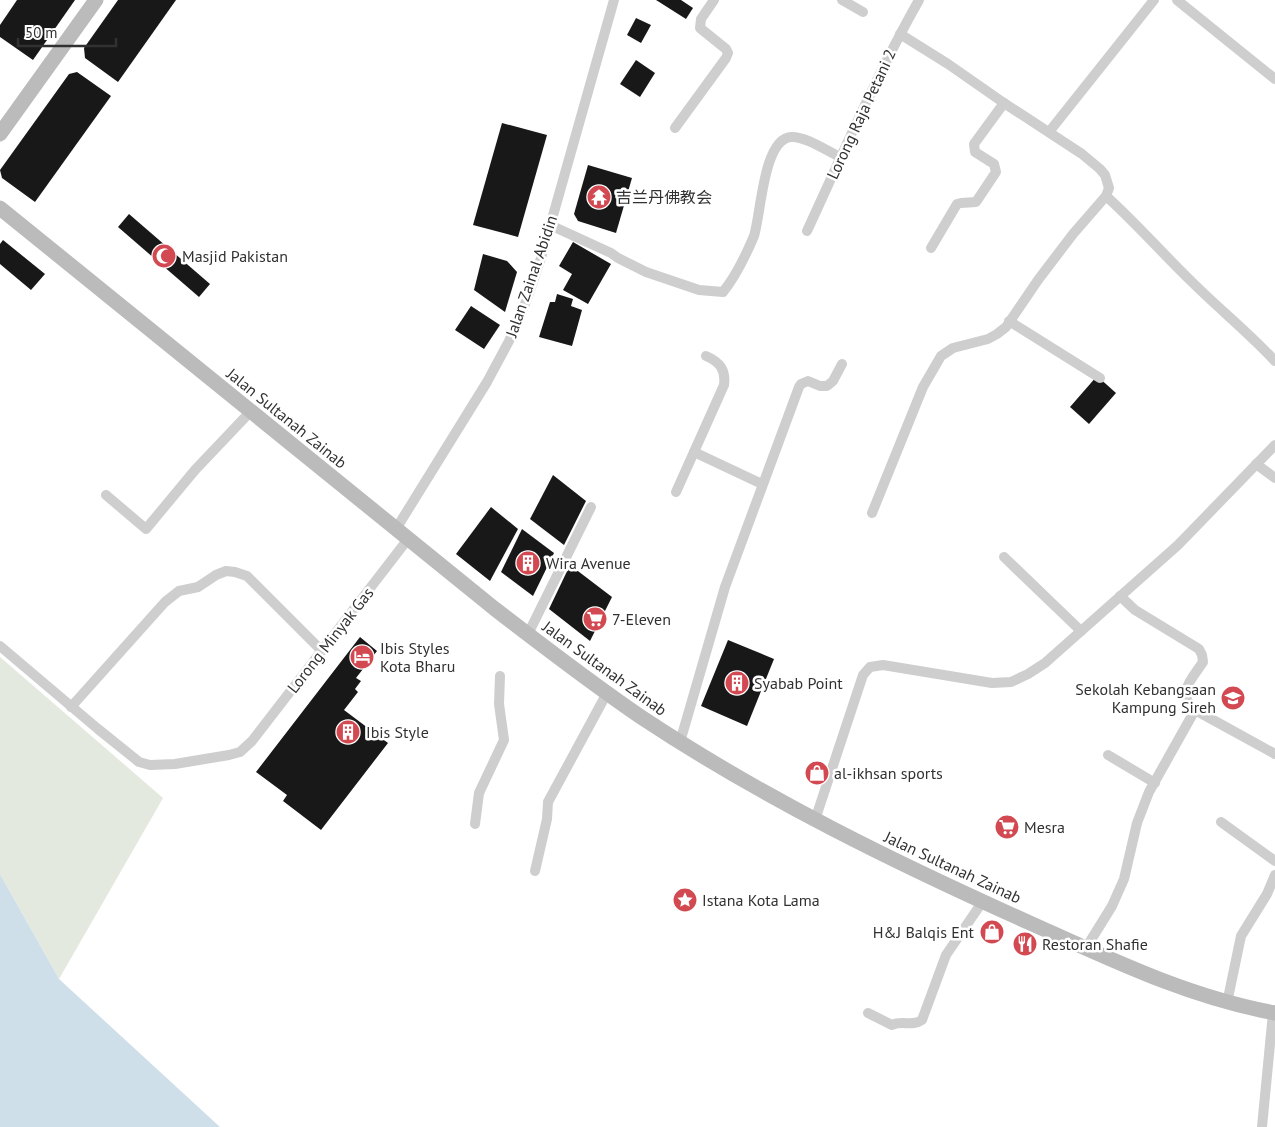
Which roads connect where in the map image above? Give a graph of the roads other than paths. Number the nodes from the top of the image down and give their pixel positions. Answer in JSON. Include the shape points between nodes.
{"nodes":[{"id":1,"x":96,"y":0,"type":"edge"},
{"id":2,"x":614,"y":0,"type":"edge"},
{"id":3,"x":714,"y":0,"type":"edge"},
{"id":4,"x":842,"y":0,"type":"edge"},
{"id":5,"x":919,"y":0,"type":"edge"},
{"id":6,"x":1154,"y":0,"type":"edge"},
{"id":7,"x":1177,"y":0,"type":"edge"},
{"id":8,"x":863,"y":12,"type":"dead end"},
{"id":9,"x":900,"y":34,"type":"junction"},
{"id":10,"x":1275,"y":79,"type":"edge"},
{"id":11,"x":1004,"y":103,"type":"junction"},
{"id":12,"x":675,"y":128,"type":"dead end"},
{"id":13,"x":1049,"y":132,"type":"junction"},
{"id":14,"x":0,"y":134,"type":"edge"},
{"id":15,"x":840,"y":157,"type":"junction"},
{"id":16,"x":1106,"y":196,"type":"junction"},
{"id":17,"x":0,"y":208,"type":"edge"},
{"id":18,"x":550,"y":225,"type":"junction"},
{"id":19,"x":807,"y":230,"type":"dead end"},
{"id":20,"x":931,"y":248,"type":"dead end"},
{"id":21,"x":1009,"y":321,"type":"junction"},
{"id":22,"x":706,"y":356,"type":"dead end"},
{"id":23,"x":1275,"y":360,"type":"edge"},
{"id":24,"x":842,"y":364,"type":"dead end"},
{"id":25,"x":1100,"y":378,"type":"dead end"},
{"id":26,"x":251,"y":411,"type":"junction"},
{"id":27,"x":1275,"y":445,"type":"edge"},
{"id":28,"x":694,"y":452,"type":"junction"},
{"id":29,"x":1256,"y":464,"type":"junction"},
{"id":30,"x":1275,"y":478,"type":"edge"},
{"id":31,"x":762,"y":484,"type":"junction"},
{"id":32,"x":676,"y":492,"type":"dead end"},
{"id":33,"x":106,"y":495,"type":"dead end"},
{"id":34,"x":590,"y":507,"type":"dead end"},
{"id":35,"x":872,"y":513,"type":"dead end"},
{"id":36,"x":396,"y":529,"type":"junction"},
{"id":37,"x":408,"y":539,"type":"junction"},
{"id":38,"x":1004,"y":557,"type":"dead end"},
{"id":39,"x":1120,"y":596,"type":"junction"},
{"id":40,"x":1081,"y":631,"type":"junction"},
{"id":41,"x":528,"y":634,"type":"junction"},
{"id":42,"x":0,"y":646,"type":"edge"},
{"id":43,"x":322,"y":650,"type":"junction"},
{"id":44,"x":500,"y":676,"type":"dead end"},
{"id":45,"x":607,"y":693,"type":"junction"},
{"id":46,"x":71,"y":707,"type":"junction"},
{"id":47,"x":1195,"y":710,"type":"junction"},
{"id":48,"x":680,"y":742,"type":"junction"},
{"id":49,"x":1275,"y":754,"type":"edge"},
{"id":50,"x":1108,"y":755,"type":"dead end"},
{"id":51,"x":1154,"y":783,"type":"junction"},
{"id":52,"x":815,"y":820,"type":"junction"},
{"id":53,"x":1221,"y":822,"type":"dead end"},
{"id":54,"x":475,"y":824,"type":"dead end"},
{"id":55,"x":1275,"y":861,"type":"edge"},
{"id":56,"x":535,"y":871,"type":"dead end"},
{"id":57,"x":1275,"y":875,"type":"edge"},
{"id":58,"x":983,"y":902,"type":"junction"},
{"id":59,"x":1086,"y":948,"type":"junction"},
{"id":60,"x":1227,"y":1003,"type":"junction"},
{"id":61,"x":868,"y":1013,"type":"dead end"},
{"id":62,"x":1274,"y":1013,"type":"edge"},
{"id":63,"x":1262,"y":1127,"type":"edge"}],
"edges":[{"from":1,"to":14,"type":"main road"},
{"from":2,"to":18,"type":"street","name":"Jalan Zainal Abidin"},
{"from":3,"to":12,"type":"street","via":[[701,19],[700,28],[728,53]]},
{"from":4,"to":8,"type":"street"},
{"from":5,"to":9,"type":"street","name":"Lorong Raja Petani 2"},
{"from":6,"to":13,"type":"street"},
{"from":7,"to":10,"type":"street"},
{"from":9,"to":11,"type":"street"},
{"from":9,"to":15,"type":"street","name":"Lorong Raja Petani 2"},
{"from":11,"to":13,"type":"street"},
{"from":11,"to":20,"type":"street","via":[[974,144],[975,152],[994,164],[994,175],[976,202],[957,204]]},
{"from":13,"to":16,"type":"street","via":[[1100,169],[1108,181]]},
{"from":15,"to":18,"type":"street","via":[[802,138],[790,137],[780,142],[772,154],[766,175],[754,234],[733,279],[723,292],[699,290],[646,272]]},
{"from":15,"to":19,"type":"street","name":"Lorong Raja Petani 2"},
{"from":16,"to":21,"type":"street","via":[[1072,234]]},
{"from":16,"to":23,"type":"street"},
{"from":17,"to":26,"type":"main road","name":"Jalan Sultanah Zainab"},
{"from":18,"to":36,"type":"street","name":"Jalan Zainal Abidin","via":[[527,299],[509,341]]},
{"from":21,"to":25,"type":"street"},
{"from":21,"to":35,"type":"street","via":[[988,339],[953,348],[941,356],[923,387]]},
{"from":22,"to":28,"type":"street","via":[[718,363],[725,377]]},
{"from":24,"to":31,"type":"street","via":[[833,382],[827,386],[808,381],[801,384]]},
{"from":26,"to":33,"type":"street","via":[[194,470],[146,529]]},
{"from":26,"to":36,"type":"main road","name":"Jalan Sultanah Zainab"},
{"from":27,"to":29,"type":"street"},
{"from":28,"to":31,"type":"street"},
{"from":28,"to":32,"type":"street"},
{"from":29,"to":30,"type":"street"},
{"from":29,"to":39,"type":"street","via":[[1178,545]]},
{"from":31,"to":48,"type":"street","via":[[725,587]]},
{"from":34,"to":41,"type":"street"},
{"from":36,"to":37,"type":"main road","name":"Jalan Sultanah Zainab"},
{"from":37,"to":41,"type":"main road","name":"Jalan Sultanah Zainab"},
{"from":37,"to":43,"type":"street","name":"Lorong Minyak Gas"},
{"from":38,"to":40,"type":"street"},
{"from":39,"to":40,"type":"street"},
{"from":39,"to":47,"type":"street","via":[[1135,610],[1199,648],[1203,662],[1187,687],[1185,697]]},
{"from":40,"to":52,"type":"street","via":[[1045,663],[1011,682],[992,683],[882,665],[870,667],[863,675]]},
{"from":41,"to":45,"type":"main road","name":"Jalan Sultanah Zainab"},
{"from":42,"to":46,"type":"street","name":"Lorong Minyak Gas"},
{"from":43,"to":46,"type":"street","name":"Lorong Minyak Gas","via":[[252,741],[240,752],[229,756],[150,766],[139,762]]},
{"from":43,"to":46,"type":"street","via":[[247,576],[226,571],[198,587],[179,591],[165,602]]},
{"from":44,"to":54,"type":"street","via":[[499,704],[504,740],[480,793]]},
{"from":45,"to":48,"type":"main road","name":"Jalan Sultanah Zainab"},
{"from":45,"to":56,"type":"street","via":[[548,802]]},
{"from":47,"to":49,"type":"street"},
{"from":47,"to":51,"type":"street"},
{"from":48,"to":52,"type":"main road","name":"Jalan Sultanah Zainab"},
{"from":50,"to":51,"type":"street"},
{"from":51,"to":59,"type":"street","via":[[1142,808],[1124,879],[1112,906]]},
{"from":52,"to":58,"type":"main road","name":"Jalan Sultanah Zainab"},
{"from":53,"to":55,"type":"street"},
{"from":57,"to":60,"type":"street","via":[[1241,936]]},
{"from":58,"to":59,"type":"main road","name":"Jalan Sultanah Zainab"},
{"from":58,"to":61,"type":"street","via":[[946,956],[922,1020],[892,1025]]},
{"from":59,"to":60,"type":"main road","name":"Jalan Sultanah Zainab","via":[[1148,976]]},
{"from":60,"to":62,"type":"main road","name":"Jalan Sultanah Zainab"},
{"from":62,"to":63,"type":"street"}]}
